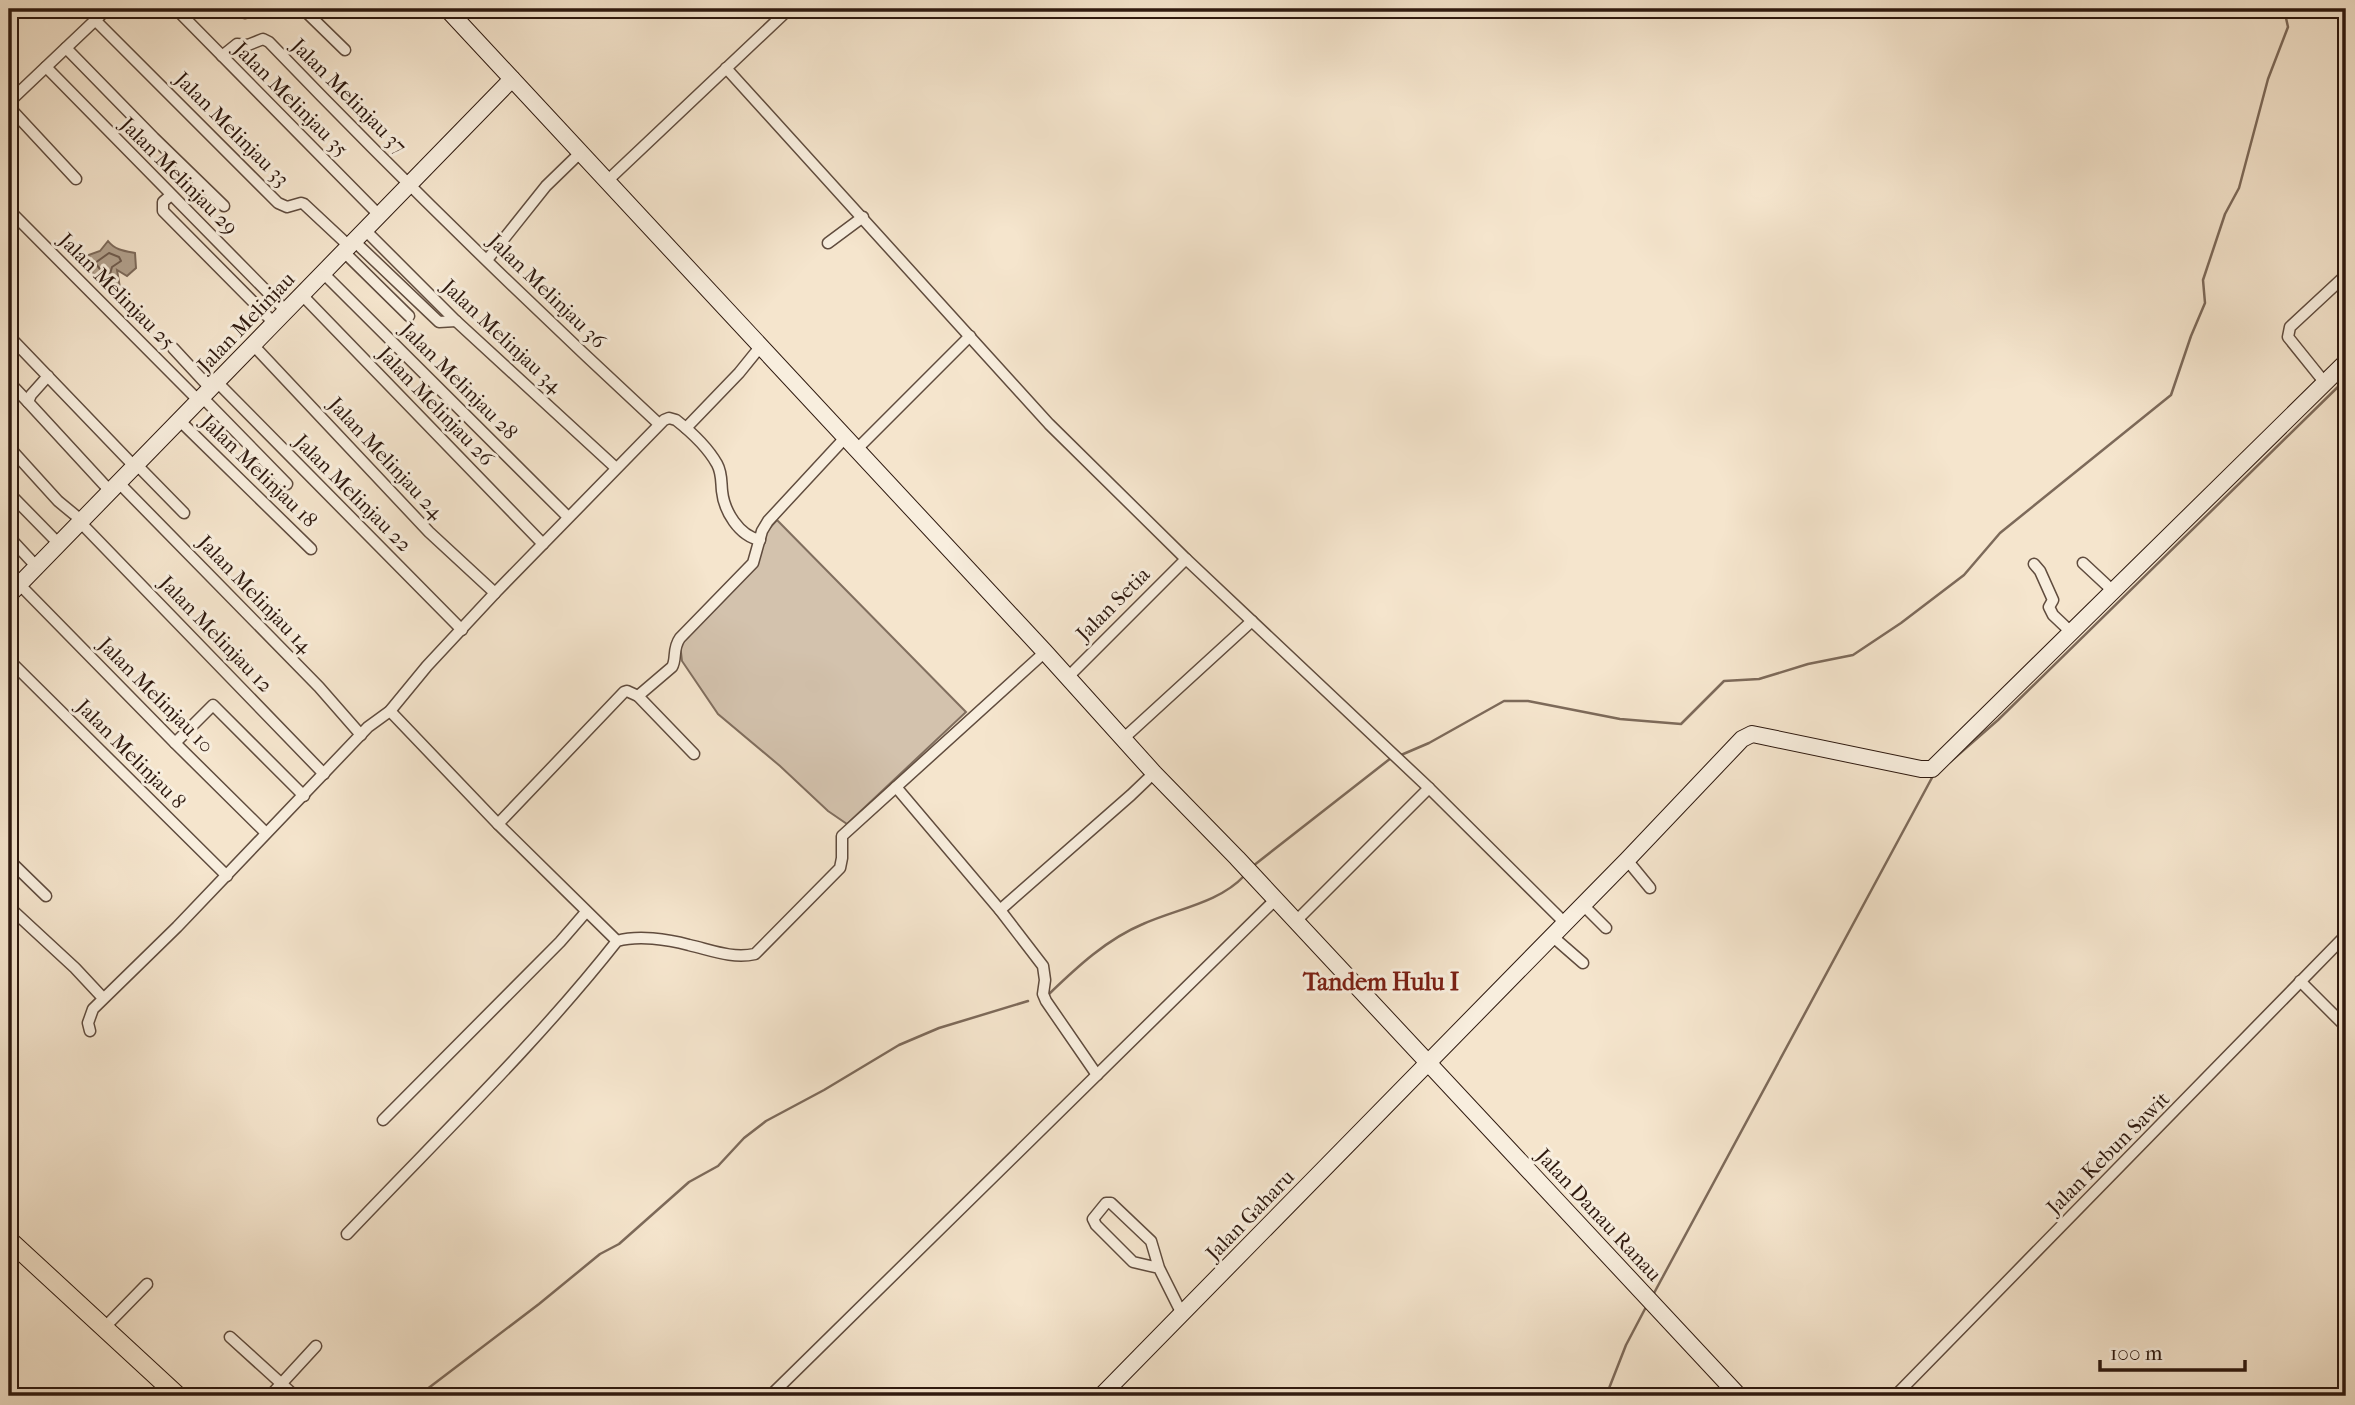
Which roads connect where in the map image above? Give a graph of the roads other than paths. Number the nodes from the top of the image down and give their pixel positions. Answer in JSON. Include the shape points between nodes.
{"nodes":[{"id":1,"x":107,"y":9,"type":"edge"},
{"id":2,"x":176,"y":9,"type":"edge"},
{"id":3,"x":303,"y":9,"type":"edge"},
{"id":4,"x":447,"y":9,"type":"edge"},
{"id":5,"x":789,"y":9,"type":"edge"},
{"id":6,"x":95,"y":20,"type":"junction"},
{"id":7,"x":66,"y":48,"type":"junction"},
{"id":8,"x":345,"y":50,"type":"dead end"},
{"id":9,"x":222,"y":56,"type":"junction"},
{"id":10,"x":46,"y":67,"type":"junction"},
{"id":11,"x":726,"y":68,"type":"junction"},
{"id":12,"x":512,"y":79,"type":"junction"},
{"id":13,"x":9,"y":105,"type":"edge"},
{"id":14,"x":580,"y":153,"type":"junction"},
{"id":15,"x":76,"y":179,"type":"dead end"},
{"id":16,"x":606,"y":182,"type":"junction"},
{"id":17,"x":410,"y":184,"type":"junction"},
{"id":18,"x":170,"y":195,"type":"junction"},
{"id":19,"x":224,"y":206,"type":"dead end"},
{"id":20,"x":9,"y":209,"type":"edge"},
{"id":21,"x":379,"y":215,"type":"junction"},
{"id":22,"x":863,"y":216,"type":"junction"},
{"id":23,"x":353,"y":242,"type":"junction"},
{"id":24,"x":828,"y":243,"type":"dead end"},
{"id":25,"x":487,"y":260,"type":"junction"},
{"id":26,"x":323,"y":273,"type":"junction"},
{"id":27,"x":2346,"y":275,"type":"edge"},
{"id":28,"x":302,"y":295,"type":"junction"},
{"id":29,"x":286,"y":311,"type":"junction"},
{"id":30,"x":409,"y":316,"type":"dead end"},
{"id":31,"x":456,"y":321,"type":"junction"},
{"id":32,"x":274,"y":323,"type":"junction"},
{"id":33,"x":9,"y":336,"type":"edge"},
{"id":34,"x":970,"y":336,"type":"junction"},
{"id":35,"x":253,"y":345,"type":"junction"},
{"id":36,"x":760,"y":347,"type":"junction"},
{"id":37,"x":173,"y":348,"type":"dead end"},
{"id":38,"x":2346,"y":362,"type":"edge"},
{"id":39,"x":48,"y":376,"type":"junction"},
{"id":40,"x":9,"y":382,"type":"edge"},
{"id":41,"x":2325,"y":383,"type":"junction"},
{"id":42,"x":207,"y":392,"type":"junction"},
{"id":43,"x":28,"y":402,"type":"junction"},
{"id":44,"x":179,"y":420,"type":"junction"},
{"id":45,"x":659,"y":424,"type":"junction"},
{"id":46,"x":686,"y":428,"type":"junction"},
{"id":47,"x":850,"y":444,"type":"junction"},
{"id":48,"x":9,"y":447,"type":"edge"},
{"id":49,"x":135,"y":465,"type":"junction"},
{"id":50,"x":616,"y":468,"type":"junction"},
{"id":51,"x":287,"y":484,"type":"dead end"},
{"id":52,"x":114,"y":487,"type":"junction"},
{"id":53,"x":9,"y":493,"type":"edge"},
{"id":54,"x":184,"y":513,"type":"dead end"},
{"id":55,"x":568,"y":517,"type":"junction"},
{"id":56,"x":80,"y":521,"type":"junction"},
{"id":57,"x":9,"y":537,"type":"edge"},
{"id":58,"x":760,"y":540,"type":"junction"},
{"id":59,"x":59,"y":544,"type":"junction"},
{"id":60,"x":543,"y":544,"type":"junction"},
{"id":61,"x":311,"y":549,"type":"dead end"},
{"id":62,"x":1186,"y":559,"type":"junction"},
{"id":63,"x":2083,"y":563,"type":"dead end"},
{"id":64,"x":2034,"y":564,"type":"dead end"},
{"id":65,"x":36,"y":566,"type":"junction"},
{"id":66,"x":14,"y":589,"type":"edge"},
{"id":67,"x":2112,"y":590,"type":"junction"},
{"id":68,"x":495,"y":593,"type":"junction"},
{"id":69,"x":1252,"y":621,"type":"junction"},
{"id":70,"x":462,"y":630,"type":"junction"},
{"id":71,"x":2071,"y":632,"type":"junction"},
{"id":72,"x":1045,"y":652,"type":"junction"},
{"id":73,"x":9,"y":660,"type":"edge"},
{"id":74,"x":1068,"y":677,"type":"junction"},
{"id":75,"x":638,"y":696,"type":"junction"},
{"id":76,"x":390,"y":711,"type":"junction"},
{"id":77,"x":361,"y":735,"type":"junction"},
{"id":78,"x":1124,"y":738,"type":"junction"},
{"id":79,"x":175,"y":743,"type":"junction"},
{"id":80,"x":694,"y":754,"type":"dead end"},
{"id":81,"x":1154,"y":772,"type":"junction"},
{"id":82,"x":324,"y":775,"type":"junction"},
{"id":83,"x":896,"y":786,"type":"junction"},
{"id":84,"x":1429,"y":788,"type":"junction"},
{"id":85,"x":304,"y":796,"type":"junction"},
{"id":86,"x":498,"y":824,"type":"junction"},
{"id":87,"x":266,"y":833,"type":"junction"},
{"id":88,"x":1627,"y":860,"type":"junction"},
{"id":89,"x":11,"y":866,"type":"edge"},
{"id":90,"x":226,"y":876,"type":"junction"},
{"id":91,"x":1650,"y":888,"type":"dead end"},
{"id":92,"x":46,"y":896,"type":"dead end"},
{"id":93,"x":1276,"y":900,"type":"junction"},
{"id":94,"x":1583,"y":905,"type":"junction"},
{"id":95,"x":9,"y":907,"type":"edge"},
{"id":96,"x":1000,"y":911,"type":"junction"},
{"id":97,"x":586,"y":912,"type":"junction"},
{"id":98,"x":1296,"y":922,"type":"junction"},
{"id":99,"x":1565,"y":923,"type":"junction"},
{"id":100,"x":1606,"y":928,"type":"dead end"},
{"id":101,"x":2346,"y":935,"type":"edge"},
{"id":102,"x":1552,"y":936,"type":"junction"},
{"id":103,"x":617,"y":941,"type":"junction"},
{"id":104,"x":1583,"y":963,"type":"dead end"},
{"id":105,"x":2300,"y":981,"type":"junction"},
{"id":106,"x":103,"y":998,"type":"junction"},
{"id":107,"x":2346,"y":1027,"type":"edge"},
{"id":108,"x":90,"y":1031,"type":"dead end"},
{"id":109,"x":1428,"y":1062,"type":"junction"},
{"id":110,"x":1097,"y":1075,"type":"junction"},
{"id":111,"x":383,"y":1120,"type":"dead end"},
{"id":112,"x":347,"y":1234,"type":"dead end"},
{"id":113,"x":9,"y":1240,"type":"edge"},
{"id":114,"x":1160,"y":1268,"type":"junction"},
{"id":115,"x":147,"y":1284,"type":"dead end"},
{"id":116,"x":1182,"y":1314,"type":"junction"},
{"id":117,"x":104,"y":1328,"type":"junction"},
{"id":118,"x":230,"y":1338,"type":"dead end"},
{"id":119,"x":316,"y":1346,"type":"dead end"},
{"id":120,"x":281,"y":1384,"type":"junction"},
{"id":121,"x":2346,"y":1389,"type":"edge"},
{"id":122,"x":1736,"y":1395,"type":"edge"},
{"id":123,"x":178,"y":1396,"type":"edge"},
{"id":124,"x":270,"y":1396,"type":"edge"},
{"id":125,"x":295,"y":1396,"type":"edge"},
{"id":126,"x":770,"y":1396,"type":"edge"},
{"id":127,"x":1101,"y":1396,"type":"edge"},
{"id":128,"x":1895,"y":1396,"type":"edge"},
{"id":129,"x":2340,"y":1396,"type":"edge"}],
"edges":[{"from":1,"to":6,"type":"street"},
{"from":2,"to":9,"type":"street","name":"Jalan Melinjau 35"},
{"from":3,"to":8,"type":"street"},
{"from":4,"to":12,"type":"street","name":"Jalan Danau Ranau"},
{"from":5,"to":11,"type":"street"},
{"from":6,"to":7,"type":"street"},
{"from":6,"to":23,"type":"street","name":"Jalan Melinjau 33","via":[[278,203],[287,207],[304,204]]},
{"from":7,"to":10,"type":"street"},
{"from":7,"to":19,"type":"street"},
{"from":9,"to":17,"type":"street","name":"Jalan Melinjau 37","via":[[237,44],[269,42]]},
{"from":9,"to":21,"type":"street","name":"Jalan Melinjau 35"},
{"from":10,"to":13,"type":"street"},
{"from":10,"to":18,"type":"street","name":"Jalan Melinjau 29"},
{"from":11,"to":16,"type":"street"},
{"from":11,"to":22,"type":"street"},
{"from":12,"to":14,"type":"street","name":"Jalan Danau Ranau"},
{"from":12,"to":17,"type":"street","name":"Jalan Melinjau"},
{"from":13,"to":15,"type":"street"},
{"from":14,"to":16,"type":"street","name":"Jalan Danau Ranau"},
{"from":14,"to":25,"type":"street","via":[[546,186]]},
{"from":16,"to":36,"type":"street","name":"Jalan Danau Ranau"},
{"from":17,"to":21,"type":"street","name":"Jalan Melinjau"},
{"from":17,"to":25,"type":"street","name":"Jalan Melinjau 36"},
{"from":18,"to":29,"type":"street","name":"Jalan Melinjau 29"},
{"from":18,"to":32,"type":"street","via":[[163,202],[163,211]]},
{"from":20,"to":42,"type":"street","name":"Jalan Melinjau 25"},
{"from":21,"to":23,"type":"street","name":"Jalan Melinjau"},
{"from":22,"to":24,"type":"street"},
{"from":22,"to":34,"type":"street"},
{"from":23,"to":26,"type":"street","name":"Jalan Melinjau"},
{"from":23,"to":30,"type":"street"},
{"from":23,"to":31,"type":"street","name":"Jalan Melinjau 34"},
{"from":23,"to":31,"type":"street","via":[[439,322]]},
{"from":25,"to":45,"type":"street","name":"Jalan Melinjau 36"},
{"from":26,"to":28,"type":"street","name":"Jalan Melinjau"},
{"from":26,"to":55,"type":"street","name":"Jalan Melinjau 28"},
{"from":27,"to":41,"type":"street","via":[[2288,332]]},
{"from":28,"to":29,"type":"street","name":"Jalan Melinjau"},
{"from":28,"to":60,"type":"street","name":"Jalan Melinjau 26"},
{"from":29,"to":32,"type":"street","name":"Jalan Melinjau"},
{"from":31,"to":50,"type":"street","name":"Jalan Melinjau 34"},
{"from":32,"to":35,"type":"street","name":"Jalan Melinjau"},
{"from":33,"to":39,"type":"street"},
{"from":34,"to":47,"type":"street"},
{"from":34,"to":62,"type":"street","via":[[1049,424]]},
{"from":35,"to":42,"type":"street","name":"Jalan Melinjau"},
{"from":35,"to":68,"type":"street","name":"Jalan Melinjau 24","via":[[429,532]]},
{"from":36,"to":46,"type":"street"},
{"from":36,"to":47,"type":"street","name":"Jalan Danau Ranau"},
{"from":37,"to":42,"type":"street"},
{"from":38,"to":41,"type":"street"},
{"from":39,"to":43,"type":"street"},
{"from":39,"to":49,"type":"street"},
{"from":40,"to":43,"type":"street","name":"Jalan Melinjau 14"},
{"from":41,"to":67,"type":"street"},
{"from":42,"to":44,"type":"street","name":"Jalan Melinjau"},
{"from":42,"to":51,"type":"street"},
{"from":42,"to":70,"type":"street","name":"Jalan Melinjau 22"},
{"from":43,"to":52,"type":"street","name":"Jalan Melinjau 14"},
{"from":44,"to":49,"type":"street","name":"Jalan Melinjau"},
{"from":44,"to":61,"type":"street","name":"Jalan Melinjau 18"},
{"from":45,"to":46,"type":"street","via":[[673,418]]},
{"from":45,"to":50,"type":"street"},
{"from":46,"to":58,"type":"street","via":[[719,468],[729,516],[747,536]]},
{"from":47,"to":58,"type":"street","via":[[768,521]]},
{"from":47,"to":72,"type":"street","name":"Jalan Danau Ranau"},
{"from":48,"to":56,"type":"street","name":"Jalan Melinjau 12"},
{"from":49,"to":52,"type":"street","name":"Jalan Melinjau"},
{"from":49,"to":54,"type":"street"},
{"from":50,"to":55,"type":"street"},
{"from":52,"to":56,"type":"street","name":"Jalan Melinjau"},
{"from":52,"to":77,"type":"street","name":"Jalan Melinjau 14","via":[[319,687]]},
{"from":53,"to":59,"type":"street"},
{"from":55,"to":60,"type":"street"},
{"from":56,"to":59,"type":"street","name":"Jalan Melinjau"},
{"from":56,"to":82,"type":"street","name":"Jalan Melinjau 12"},
{"from":57,"to":65,"type":"street"},
{"from":58,"to":75,"type":"street","via":[[753,564],[680,638],[672,667]]},
{"from":59,"to":65,"type":"street","name":"Jalan Melinjau"},
{"from":60,"to":68,"type":"street"},
{"from":62,"to":69,"type":"street"},
{"from":62,"to":74,"type":"street","name":"Jalan Setia"},
{"from":63,"to":67,"type":"street"},
{"from":64,"to":71,"type":"street","via":[[2053,600],[2049,607],[2053,615]]},
{"from":65,"to":66,"type":"street","name":"Jalan Melinjau"},
{"from":66,"to":79,"type":"street","name":"Jalan Melinjau 10"},
{"from":67,"to":71,"type":"street"},
{"from":68,"to":70,"type":"street"},
{"from":69,"to":78,"type":"street"},
{"from":69,"to":84,"type":"street"},
{"from":70,"to":76,"type":"street"},
{"from":71,"to":88,"type":"street","name":"Jalan Gaharu","via":[[1932,769],[1752,734],[1742,739]]},
{"from":72,"to":74,"type":"street","name":"Jalan Danau Ranau"},
{"from":72,"to":83,"type":"street"},
{"from":73,"to":90,"type":"street","name":"Jalan Melinjau 8"},
{"from":74,"to":78,"type":"street","name":"Jalan Danau Ranau"},
{"from":75,"to":80,"type":"street"},
{"from":75,"to":86,"type":"street","via":[[627,691],[621,695]]},
{"from":76,"to":77,"type":"street"},
{"from":76,"to":86,"type":"street"},
{"from":77,"to":82,"type":"street"},
{"from":78,"to":81,"type":"street","name":"Jalan Danau Ranau"},
{"from":79,"to":85,"type":"street","via":[[214,705]]},
{"from":79,"to":87,"type":"street","name":"Jalan Melinjau 10"},
{"from":81,"to":93,"type":"street","name":"Jalan Danau Ranau"},
{"from":81,"to":96,"type":"street"},
{"from":82,"to":85,"type":"street"},
{"from":83,"to":96,"type":"street"},
{"from":83,"to":103,"type":"street","via":[[842,836],[842,858],[832,877],[755,954],[733,956],[645,939]]},
{"from":84,"to":98,"type":"street"},
{"from":84,"to":99,"type":"street"},
{"from":85,"to":87,"type":"street"},
{"from":86,"to":97,"type":"street"},
{"from":87,"to":90,"type":"street"},
{"from":88,"to":91,"type":"street"},
{"from":88,"to":94,"type":"street","name":"Jalan Gaharu"},
{"from":89,"to":92,"type":"street"},
{"from":90,"to":106,"type":"street"},
{"from":93,"to":98,"type":"street","name":"Jalan Danau Ranau"},
{"from":93,"to":110,"type":"street"},
{"from":94,"to":99,"type":"street","name":"Jalan Gaharu"},
{"from":94,"to":100,"type":"street"},
{"from":95,"to":106,"type":"street"},
{"from":96,"to":110,"type":"street","via":[[1042,967],[1046,1001]]},
{"from":97,"to":103,"type":"street"},
{"from":97,"to":111,"type":"street"},
{"from":98,"to":109,"type":"street","name":"Jalan Danau Ranau"},
{"from":99,"to":102,"type":"street","name":"Jalan Gaharu"},
{"from":101,"to":105,"type":"street","name":"Jalan Kebun Sawit"},
{"from":102,"to":104,"type":"street"},
{"from":102,"to":109,"type":"street","name":"Jalan Gaharu"},
{"from":103,"to":112,"type":"street","via":[[465,1112]]},
{"from":105,"to":107,"type":"street"},
{"from":105,"to":128,"type":"street","name":"Jalan Kebun Sawit"},
{"from":106,"to":108,"type":"street","via":[[90,1015]]},
{"from":109,"to":116,"type":"street","name":"Jalan Gaharu"},
{"from":109,"to":122,"type":"street","name":"Jalan Danau Ranau"},
{"from":110,"to":126,"type":"street"},
{"from":113,"to":117,"type":"main road"},
{"from":114,"to":114,"type":"street","via":[[1148,1237],[1107,1202],[1094,1223],[1132,1262]]},
{"from":114,"to":116,"type":"street"},
{"from":115,"to":117,"type":"street"},
{"from":116,"to":127,"type":"street","name":"Jalan Gaharu"},
{"from":117,"to":123,"type":"main road"},
{"from":118,"to":120,"type":"street"},
{"from":119,"to":120,"type":"street"},
{"from":120,"to":124,"type":"street"},
{"from":120,"to":125,"type":"street"},
{"from":121,"to":129,"type":"street"}]}
